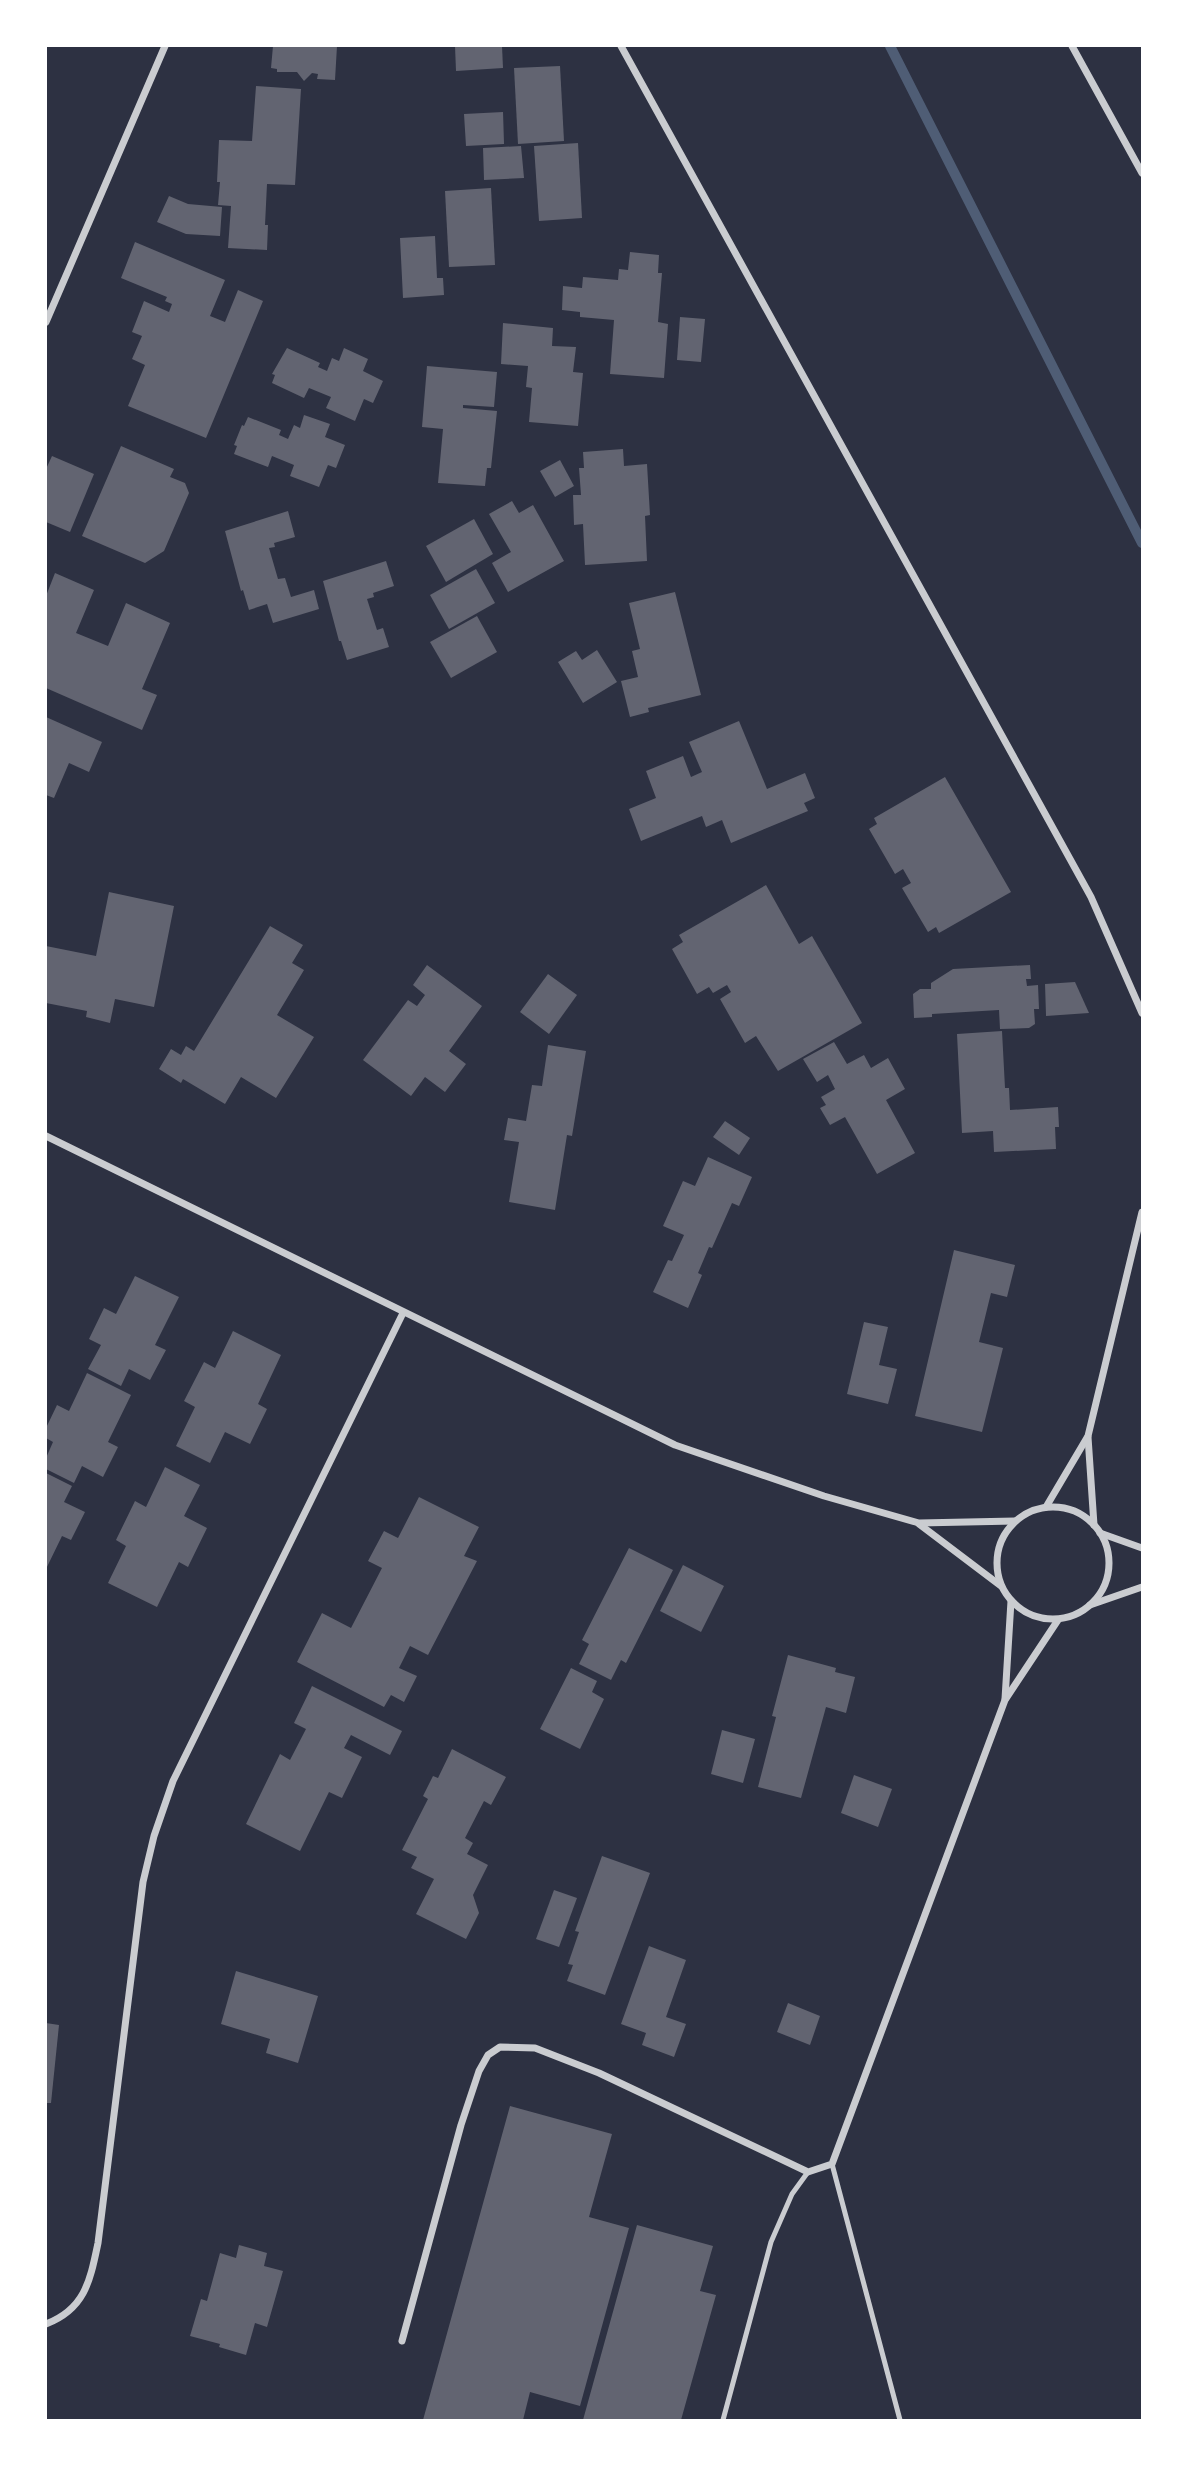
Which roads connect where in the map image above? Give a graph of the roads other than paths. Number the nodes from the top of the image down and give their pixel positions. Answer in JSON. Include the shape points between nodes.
{"nodes":[{"id":1,"x":165,"y":46,"type":"edge"},
{"id":2,"x":621,"y":46,"type":"edge"},
{"id":3,"x":1072,"y":46,"type":"edge"},
{"id":4,"x":1143,"y":173,"type":"edge"},
{"id":5,"x":46,"y":322,"type":"edge"},
{"id":6,"x":1143,"y":1013,"type":"edge"},
{"id":7,"x":46,"y":1136,"type":"edge"},
{"id":8,"x":1143,"y":1212,"type":"edge"},
{"id":9,"x":403,"y":1313,"type":"junction"},
{"id":10,"x":1088,"y":1436,"type":"junction"},
{"id":11,"x":1046,"y":1507,"type":"junction"},
{"id":12,"x":1015,"y":1521,"type":"junction"},
{"id":13,"x":919,"y":1523,"type":"junction"},
{"id":14,"x":1094,"y":1525,"type":"junction"},
{"id":15,"x":1100,"y":1533,"type":"junction"},
{"id":16,"x":1143,"y":1548,"type":"edge"},
{"id":17,"x":1001,"y":1586,"type":"junction"},
{"id":18,"x":1143,"y":1587,"type":"edge"},
{"id":19,"x":1011,"y":1601,"type":"junction"},
{"id":20,"x":1090,"y":1605,"type":"junction"},
{"id":21,"x":1058,"y":1620,"type":"junction"},
{"id":22,"x":1005,"y":1700,"type":"junction"},
{"id":23,"x":832,"y":2164,"type":"junction"},
{"id":24,"x":808,"y":2172,"type":"junction"},
{"id":25,"x":46,"y":2324,"type":"edge"},
{"id":26,"x":402,"y":2341,"type":"dead end"},
{"id":27,"x":723,"y":2420,"type":"edge"},
{"id":28,"x":900,"y":2420,"type":"edge"}],
"edges":[{"from":1,"to":5,"type":"street"},
{"from":2,"to":6,"type":"street","via":[[1091,897]]},
{"from":3,"to":4,"type":"street"},
{"from":7,"to":9,"type":"street"},
{"from":8,"to":10,"type":"street"},
{"from":9,"to":13,"type":"street","via":[[676,1445]]},
{"from":9,"to":25,"type":"street","via":[[173,1781],[143,1882],[91,2277],[74,2307]]},
{"from":10,"to":11,"type":"street"},
{"from":10,"to":14,"type":"street"},
{"from":11,"to":12,"type":"street"},
{"from":11,"to":14,"type":"street","via":[[1080,1514]]},
{"from":12,"to":13,"type":"street"},
{"from":12,"to":17,"type":"street","via":[[998,1552]]},
{"from":13,"to":17,"type":"street"},
{"from":14,"to":15,"type":"street"},
{"from":15,"to":16,"type":"street"},
{"from":15,"to":20,"type":"street","via":[[1108,1551],[1109,1571]]},
{"from":17,"to":19,"type":"street"},
{"from":18,"to":20,"type":"street"},
{"from":19,"to":21,"type":"street","via":[[1041,1619]]},
{"from":19,"to":22,"type":"street"},
{"from":20,"to":21,"type":"street"},
{"from":21,"to":22,"type":"street"},
{"from":22,"to":23,"type":"street"},
{"from":23,"to":24,"type":"street"},
{"from":23,"to":28,"type":"lane"},
{"from":24,"to":26,"type":"street","via":[[599,2073],[535,2048],[500,2047],[488,2055],[472,2092]]},
{"from":24,"to":27,"type":"lane","via":[[792,2194],[771,2242]]}]}
